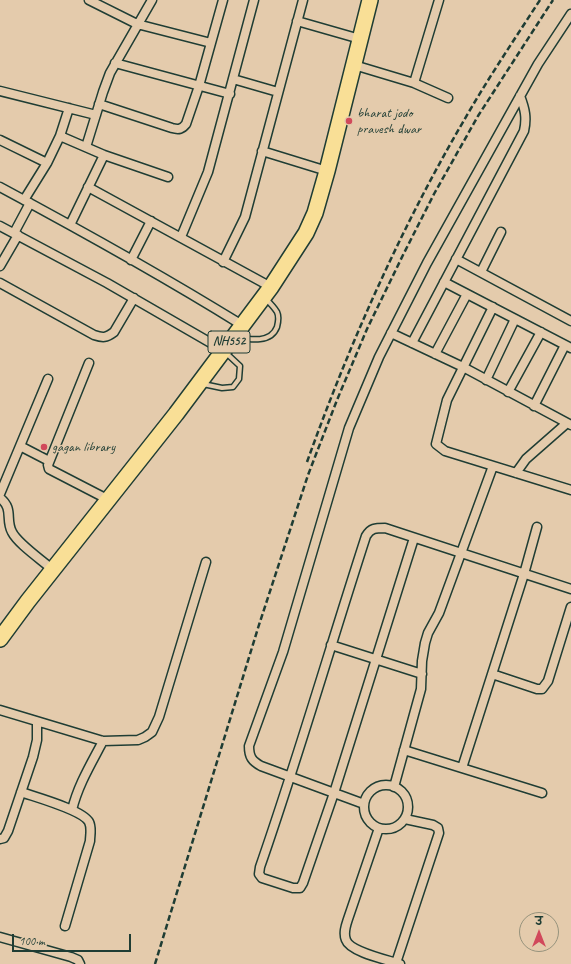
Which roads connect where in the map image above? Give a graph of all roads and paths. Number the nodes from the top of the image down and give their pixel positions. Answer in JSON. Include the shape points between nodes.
{"nodes":[{"id":1,"x":89,"y":0,"type":"edge"},
{"id":2,"x":152,"y":0,"type":"edge"},
{"id":3,"x":254,"y":0,"type":"edge"},
{"id":4,"x":303,"y":0,"type":"edge"},
{"id":5,"x":370,"y":0,"type":"edge"},
{"id":6,"x":439,"y":0,"type":"edge"},
{"id":7,"x":221,"y":1,"type":"edge"},
{"id":8,"x":571,"y":14,"type":"edge"},
{"id":9,"x":297,"y":21,"type":"junction"},
{"id":10,"x":137,"y":24,"type":"junction"},
{"id":11,"x":360,"y":39,"type":"junction"},
{"id":12,"x":211,"y":43,"type":"junction"},
{"id":13,"x":115,"y":63,"type":"junction"},
{"id":14,"x":354,"y":65,"type":"junction"},
{"id":15,"x":234,"y":79,"type":"junction"},
{"id":16,"x":414,"y":83,"type":"junction"},
{"id":17,"x":199,"y":86,"type":"junction"},
{"id":18,"x":0,"y":92,"type":"edge"},
{"id":19,"x":278,"y":92,"type":"junction"},
{"id":20,"x":230,"y":94,"type":"junction"},
{"id":21,"x":520,"y":96,"type":"junction"},
{"id":22,"x":448,"y":98,"type":"dead end"},
{"id":23,"x":99,"y":104,"type":"junction"},
{"id":24,"x":69,"y":108,"type":"junction"},
{"id":25,"x":96,"y":115,"type":"junction"},
{"id":26,"x":60,"y":136,"type":"junction"},
{"id":27,"x":0,"y":140,"type":"edge"},
{"id":28,"x":86,"y":147,"type":"junction"},
{"id":29,"x":262,"y":150,"type":"junction"},
{"id":30,"x":104,"y":155,"type":"junction"},
{"id":31,"x":48,"y":163,"type":"junction"},
{"id":32,"x":327,"y":171,"type":"junction"},
{"id":33,"x":168,"y":177,"type":"dead end"},
{"id":34,"x":0,"y":187,"type":"edge"},
{"id":35,"x":88,"y":188,"type":"junction"},
{"id":36,"x":27,"y":201,"type":"junction"},
{"id":37,"x":152,"y":222,"type":"junction"},
{"id":38,"x":70,"y":225,"type":"junction"},
{"id":39,"x":0,"y":226,"type":"edge"},
{"id":40,"x":501,"y":232,"type":"dead end"},
{"id":41,"x":16,"y":234,"type":"junction"},
{"id":42,"x":181,"y":238,"type":"junction"},
{"id":43,"x":456,"y":259,"type":"junction"},
{"id":44,"x":131,"y":260,"type":"junction"},
{"id":45,"x":223,"y":262,"type":"junction"},
{"id":46,"x":0,"y":266,"type":"edge"},
{"id":47,"x":481,"y":272,"type":"junction"},
{"id":48,"x":444,"y":282,"type":"junction"},
{"id":49,"x":0,"y":283,"type":"edge"},
{"id":50,"x":267,"y":292,"type":"junction"},
{"id":51,"x":467,"y":294,"type":"junction"},
{"id":52,"x":134,"y":298,"type":"junction"},
{"id":53,"x":493,"y":307,"type":"junction"},
{"id":54,"x":516,"y":319,"type":"junction"},
{"id":55,"x":571,"y":321,"type":"edge"},
{"id":56,"x":237,"y":331,"type":"junction"},
{"id":57,"x":541,"y":332,"type":"junction"},
{"id":58,"x":391,"y":333,"type":"junction"},
{"id":59,"x":412,"y":343,"type":"junction"},
{"id":60,"x":568,"y":347,"type":"edge"},
{"id":61,"x":223,"y":350,"type":"junction"},
{"id":62,"x":435,"y":354,"type":"junction"},
{"id":63,"x":89,"y":363,"type":"dead end"},
{"id":64,"x":463,"y":367,"type":"junction"},
{"id":65,"x":48,"y":379,"type":"dead end"},
{"id":66,"x":486,"y":380,"type":"junction"},
{"id":67,"x":199,"y":383,"type":"junction"},
{"id":68,"x":508,"y":392,"type":"junction"},
{"id":69,"x":534,"y":406,"type":"junction"},
{"id":70,"x":569,"y":424,"type":"edge"},
{"id":71,"x":20,"y":446,"type":"junction"},
{"id":72,"x":49,"y":461,"type":"junction"},
{"id":73,"x":493,"y":466,"type":"junction"},
{"id":74,"x":516,"y":473,"type":"junction"},
{"id":75,"x":571,"y":490,"type":"edge"},
{"id":76,"x":0,"y":494,"type":"edge"},
{"id":77,"x":0,"y":498,"type":"edge"},
{"id":78,"x":109,"y":500,"type":"junction"},
{"id":79,"x":537,"y":526,"type":"dead end"},
{"id":80,"x":414,"y":538,"type":"junction"},
{"id":81,"x":461,"y":553,"type":"junction"},
{"id":82,"x":206,"y":562,"type":"dead end"},
{"id":83,"x":53,"y":570,"type":"junction"},
{"id":84,"x":524,"y":574,"type":"junction"},
{"id":85,"x":571,"y":589,"type":"edge"},
{"id":86,"x":571,"y":607,"type":"edge"},
{"id":87,"x":0,"y":639,"type":"edge"},
{"id":88,"x":331,"y":645,"type":"junction"},
{"id":89,"x":376,"y":659,"type":"junction"},
{"id":90,"x":422,"y":674,"type":"junction"},
{"id":91,"x":492,"y":674,"type":"junction"},
{"id":92,"x":0,"y":710,"type":"edge"},
{"id":93,"x":37,"y":722,"type":"junction"},
{"id":94,"x":103,"y":741,"type":"junction"},
{"id":95,"x":404,"y":750,"type":"junction"},
{"id":96,"x":462,"y":768,"type":"junction"},
{"id":97,"x":291,"y":777,"type":"junction"},
{"id":98,"x":394,"y":787,"type":"junction"},
{"id":99,"x":21,"y":792,"type":"junction"},
{"id":100,"x":334,"y":793,"type":"junction"},
{"id":101,"x":542,"y":793,"type":"dead end"},
{"id":102,"x":364,"y":804,"type":"junction"},
{"id":103,"x":72,"y":810,"type":"junction"},
{"id":104,"x":405,"y":818,"type":"junction"},
{"id":105,"x":379,"y":828,"type":"junction"},
{"id":106,"x":0,"y":839,"type":"edge"},
{"id":107,"x":65,"y":926,"type":"dead end"},
{"id":108,"x":0,"y":937,"type":"edge"},
{"id":109,"x":398,"y":963,"type":"edge"},
{"id":110,"x":80,"y":964,"type":"edge"}],
"edges":[{"from":1,"to":10,"type":"street"},
{"from":2,"to":10,"type":"street"},
{"from":3,"to":15,"type":"street"},
{"from":4,"to":9,"type":"street"},
{"from":5,"to":11,"type":"highway","number":"NH552"},
{"from":6,"to":16,"type":"street"},
{"from":7,"to":12,"type":"street"},
{"from":8,"to":21,"type":"street"},
{"from":9,"to":11,"type":"street"},
{"from":9,"to":19,"type":"street"},
{"from":10,"to":12,"type":"street"},
{"from":10,"to":13,"type":"street"},
{"from":11,"to":14,"type":"highway","number":"NH552"},
{"from":12,"to":17,"type":"street"},
{"from":13,"to":17,"type":"street"},
{"from":13,"to":23,"type":"street"},
{"from":14,"to":16,"type":"street"},
{"from":14,"to":32,"type":"highway","number":"NH552"},
{"from":15,"to":19,"type":"street"},
{"from":15,"to":20,"type":"street"},
{"from":16,"to":22,"type":"street"},
{"from":17,"to":20,"type":"street"},
{"from":17,"to":23,"type":"street","via":[[186,124],[178,129]]},
{"from":18,"to":24,"type":"street"},
{"from":19,"to":29,"type":"street"},
{"from":20,"to":42,"type":"street","via":[[208,172]]},
{"from":21,"to":43,"type":"street","via":[[525,110],[524,131]]},
{"from":21,"to":58,"type":"street","via":[[426,263]]},
{"from":23,"to":25,"type":"street"},
{"from":24,"to":25,"type":"street"},
{"from":24,"to":26,"type":"street"},
{"from":25,"to":28,"type":"street"},
{"from":26,"to":28,"type":"street"},
{"from":26,"to":31,"type":"street"},
{"from":27,"to":31,"type":"street"},
{"from":28,"to":30,"type":"street"},
{"from":29,"to":32,"type":"street"},
{"from":29,"to":45,"type":"street","via":[[245,217]]},
{"from":30,"to":33,"type":"street"},
{"from":30,"to":35,"type":"street"},
{"from":31,"to":36,"type":"street"},
{"from":32,"to":50,"type":"highway","number":"NH552","via":[[315,213],[306,233]]},
{"from":34,"to":36,"type":"street"},
{"from":35,"to":37,"type":"street"},
{"from":35,"to":38,"type":"street"},
{"from":36,"to":38,"type":"street"},
{"from":36,"to":41,"type":"street"},
{"from":37,"to":42,"type":"street"},
{"from":37,"to":44,"type":"street"},
{"from":38,"to":44,"type":"street"},
{"from":39,"to":41,"type":"street"},
{"from":40,"to":47,"type":"street"},
{"from":41,"to":46,"type":"street"},
{"from":41,"to":52,"type":"street"},
{"from":42,"to":45,"type":"street"},
{"from":43,"to":47,"type":"street"},
{"from":43,"to":48,"type":"street"},
{"from":44,"to":56,"type":"street","via":[[205,302]]},
{"from":45,"to":50,"type":"street"},
{"from":47,"to":55,"type":"street"},
{"from":48,"to":51,"type":"street"},
{"from":48,"to":59,"type":"street"},
{"from":49,"to":52,"type":"street","via":[[103,338],[114,332]]},
{"from":50,"to":56,"type":"highway","number":"NH552"},
{"from":50,"to":56,"type":"lane","via":[[278,313],[275,332],[265,338],[254,340]]},
{"from":51,"to":53,"type":"street"},
{"from":51,"to":62,"type":"street"},
{"from":52,"to":61,"type":"street"},
{"from":53,"to":54,"type":"street"},
{"from":53,"to":64,"type":"street"},
{"from":54,"to":57,"type":"street"},
{"from":54,"to":66,"type":"street"},
{"from":56,"to":61,"type":"highway","number":"NH552"},
{"from":57,"to":60,"type":"street"},
{"from":57,"to":68,"type":"street"},
{"from":58,"to":59,"type":"street"},
{"from":58,"to":97,"type":"street","via":[[349,428],[283,652],[249,746],[249,756],[253,761]]},
{"from":59,"to":62,"type":"street"},
{"from":60,"to":69,"type":"street"},
{"from":61,"to":67,"type":"highway","number":"NH552"},
{"from":61,"to":67,"type":"lane","via":[[240,366],[239,379],[233,387],[222,388]]},
{"from":62,"to":64,"type":"street"},
{"from":63,"to":72,"type":"street"},
{"from":64,"to":66,"type":"street"},
{"from":64,"to":73,"type":"street","via":[[448,400],[436,444],[445,451]]},
{"from":65,"to":71,"type":"street"},
{"from":66,"to":68,"type":"street"},
{"from":67,"to":78,"type":"highway","number":"NH552"},
{"from":68,"to":69,"type":"street"},
{"from":69,"to":70,"type":"street"},
{"from":70,"to":74,"type":"street","via":[[526,459]]},
{"from":71,"to":72,"type":"street"},
{"from":71,"to":76,"type":"street"},
{"from":72,"to":78,"type":"street","via":[[49,469]]},
{"from":73,"to":74,"type":"street"},
{"from":73,"to":81,"type":"street"},
{"from":74,"to":75,"type":"street"},
{"from":77,"to":83,"type":"street","via":[[6,503],[12,532]]},
{"from":78,"to":83,"type":"highway","number":"NH552"},
{"from":79,"to":84,"type":"street"},
{"from":80,"to":81,"type":"street"},
{"from":80,"to":88,"type":"street","via":[[385,528],[370,530]]},
{"from":80,"to":89,"type":"street"},
{"from":81,"to":84,"type":"street"},
{"from":81,"to":90,"type":"street","via":[[439,613],[428,633]]},
{"from":82,"to":94,"type":"street","via":[[159,717],[152,732],[138,740]]},
{"from":83,"to":87,"type":"highway","number":"NH552"},
{"from":84,"to":85,"type":"street"},
{"from":84,"to":91,"type":"street"},
{"from":86,"to":91,"type":"street","via":[[548,681],[542,689]]},
{"from":88,"to":89,"type":"street"},
{"from":88,"to":97,"type":"street"},
{"from":89,"to":90,"type":"street"},
{"from":89,"to":100,"type":"street"},
{"from":90,"to":95,"type":"street","via":[[421,689]]},
{"from":91,"to":96,"type":"street"},
{"from":92,"to":93,"type":"street"},
{"from":93,"to":94,"type":"street"},
{"from":93,"to":99,"type":"street","via":[[37,740]]},
{"from":94,"to":103,"type":"street","via":[[80,783]]},
{"from":95,"to":96,"type":"street"},
{"from":95,"to":98,"type":"street"},
{"from":96,"to":101,"type":"street"},
{"from":97,"to":100,"type":"street"},
{"from":97,"to":100,"type":"street","via":[[260,867],[259,874],[262,878],[300,888]]},
{"from":98,"to":102,"type":"street","via":[[375,788]]},
{"from":98,"to":104,"type":"street","via":[[406,796],[408,811]]},
{"from":99,"to":103,"type":"street"},
{"from":99,"to":106,"type":"street","via":[[8,831],[4,838]]},
{"from":100,"to":102,"type":"street"},
{"from":102,"to":105,"type":"street","via":[[367,818]]},
{"from":103,"to":107,"type":"street","via":[[89,821],[91,829],[90,841]]},
{"from":104,"to":105,"type":"street","via":[[394,828]]},
{"from":104,"to":109,"type":"street","via":[[433,825],[438,828],[439,833]]},
{"from":105,"to":109,"type":"street","via":[[348,919],[346,941],[351,947],[362,952]]},
{"from":108,"to":110,"type":"street","via":[[71,957]]}]}
